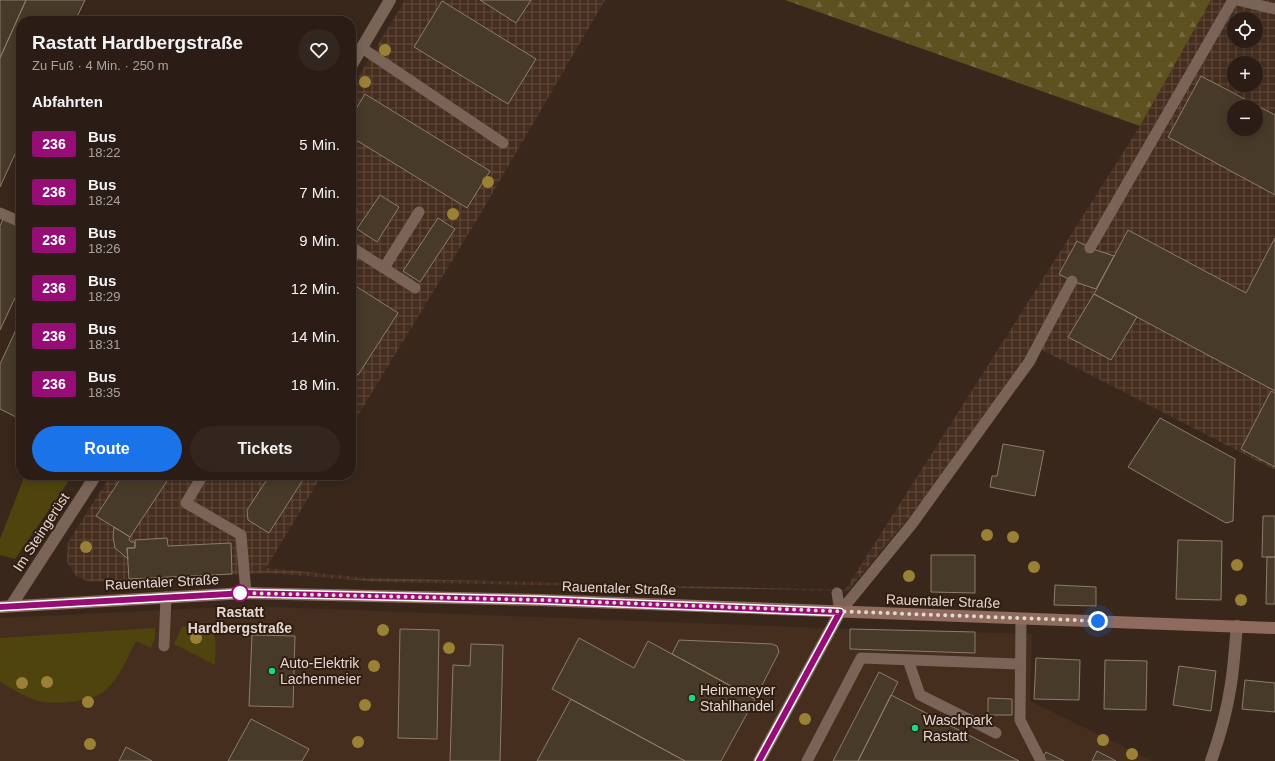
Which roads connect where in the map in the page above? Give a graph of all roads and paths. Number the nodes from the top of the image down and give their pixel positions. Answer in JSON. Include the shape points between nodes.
{"nodes":[{"id":1,"x":390,"y":0,"type":"edge"},
{"id":2,"x":1233,"y":0,"type":"edge"},
{"id":3,"x":1237,"y":0,"type":"edge"},
{"id":4,"x":1275,"y":9,"type":"edge"},
{"id":5,"x":362,"y":48,"type":"junction"},
{"id":6,"x":356,"y":58,"type":"edge"},
{"id":7,"x":503,"y":143,"type":"dead end"},
{"id":8,"x":419,"y":212,"type":"dead end"},
{"id":9,"x":0,"y":213,"type":"edge"},
{"id":10,"x":16,"y":220,"type":"edge"},
{"id":11,"x":1090,"y":248,"type":"dead end"},
{"id":12,"x":356,"y":254,"type":"edge"},
{"id":13,"x":384,"y":268,"type":"junction"},
{"id":14,"x":1072,"y":281,"type":"dead end"},
{"id":15,"x":415,"y":288,"type":"dead end"},
{"id":16,"x":93,"y":480,"type":"edge"},
{"id":17,"x":200,"y":480,"type":"edge"},
{"id":18,"x":246,"y":593,"type":"junction"},
{"id":19,"x":837,"y":593,"type":"dead end"},
{"id":20,"x":166,"y":597,"type":"junction"},
{"id":21,"x":5,"y":606,"type":"edge"},
{"id":22,"x":840,"y":612,"type":"junction"},
{"id":23,"x":1021,"y":619,"type":"junction"},
{"id":24,"x":1237,"y":626,"type":"junction"},
{"id":25,"x":1275,"y":628,"type":"edge"},
{"id":26,"x":164,"y":646,"type":"dead end"},
{"id":27,"x":908,"y":660,"type":"junction"},
{"id":28,"x":1020,"y":664,"type":"junction"},
{"id":29,"x":996,"y":733,"type":"dead end"},
{"id":30,"x":758,"y":761,"type":"edge"},
{"id":31,"x":807,"y":761,"type":"edge"},
{"id":32,"x":1041,"y":761,"type":"edge"},
{"id":33,"x":1211,"y":761,"type":"edge"}],
"edges":[{"from":1,"to":5,"type":"street"},
{"from":2,"to":11,"type":"lane"},
{"from":3,"to":4,"type":"lane"},
{"from":5,"to":6,"type":"street"},
{"from":5,"to":7,"type":"lane"},
{"from":8,"to":13,"type":"lane"},
{"from":9,"to":10,"type":"lane"},
{"from":12,"to":13,"type":"lane"},
{"from":13,"to":15,"type":"lane"},
{"from":14,"to":22,"type":"lane","via":[[1029,362],[912,524]]},
{"from":16,"to":21,"type":"street","name":"Im Steingerüst"},
{"from":17,"to":18,"type":"lane","via":[[186,503],[241,536]]},
{"from":18,"to":20,"type":"street","name":"Rauentaler Straße"},
{"from":18,"to":22,"type":"street","name":"Rauentaler Straße","via":[[540,600]]},
{"from":19,"to":22,"type":"lane"},
{"from":20,"to":21,"type":"street","name":"Rauentaler Straße"},
{"from":20,"to":26,"type":"lane"},
{"from":22,"to":23,"type":"street","name":"Rauentaler Straße"},
{"from":22,"to":30,"type":"street"},
{"from":23,"to":24,"type":"street","name":"Rauentaler Straße"},
{"from":23,"to":28,"type":"lane"},
{"from":24,"to":25,"type":"street","name":"Rauentaler Straße"},
{"from":24,"to":33,"type":"street","via":[[1227,710]]},
{"from":27,"to":28,"type":"lane"},
{"from":27,"to":29,"type":"lane","via":[[920,696]]},
{"from":27,"to":31,"type":"lane","via":[[861,658]]},
{"from":28,"to":32,"type":"lane","via":[[1020,720]]}]}
